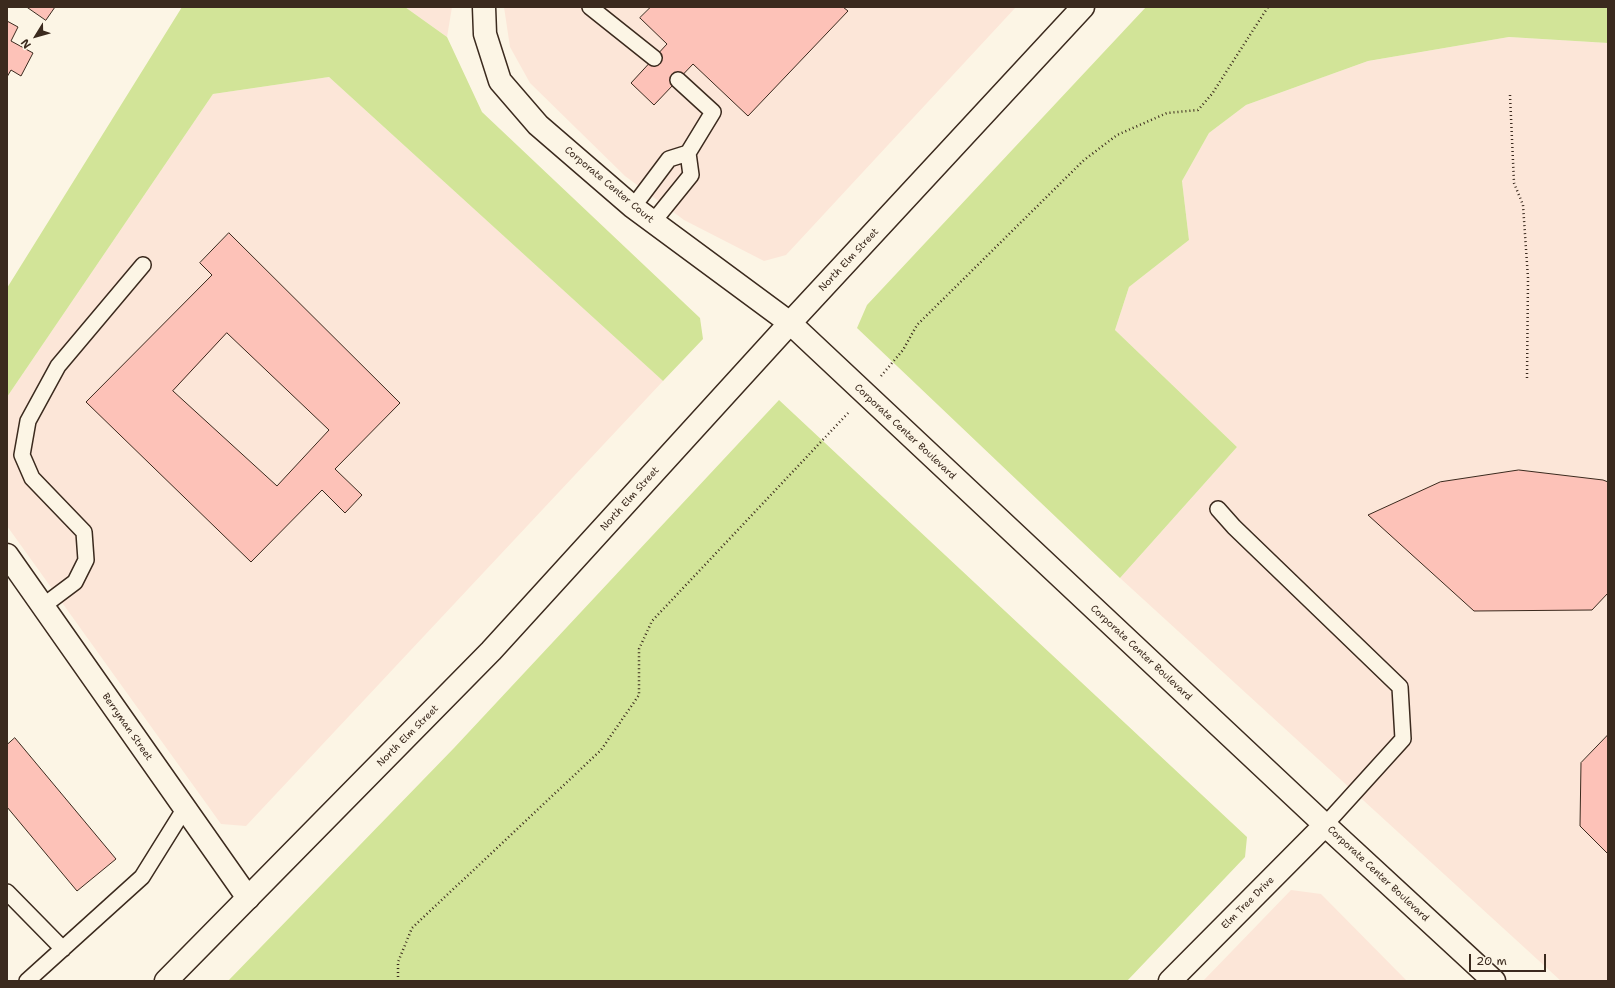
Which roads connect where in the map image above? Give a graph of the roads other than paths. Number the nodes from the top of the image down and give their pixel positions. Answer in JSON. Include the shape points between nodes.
{"nodes":[{"id":1,"x":484,"y":7,"type":"edge"},
{"id":2,"x":590,"y":7,"type":"edge"},
{"id":3,"x":1083,"y":7,"type":"edge"},
{"id":4,"x":654,"y":58,"type":"dead end"},
{"id":5,"x":678,"y":80,"type":"dead end"},
{"id":6,"x":688,"y":153,"type":"junction"},
{"id":7,"x":633,"y":207,"type":"junction"},
{"id":8,"x":653,"y":222,"type":"junction"},
{"id":9,"x":143,"y":265,"type":"dead end"},
{"id":10,"x":790,"y":324,"type":"junction"},
{"id":11,"x":1218,"y":509,"type":"dead end"},
{"id":12,"x":7,"y":555,"type":"edge"},
{"id":13,"x":43,"y":606,"type":"junction"},
{"id":14,"x":184,"y":808,"type":"junction"},
{"id":15,"x":1325,"y":825,"type":"junction"},
{"id":16,"x":7,"y":892,"type":"edge"},
{"id":17,"x":248,"y":898,"type":"junction"},
{"id":18,"x":63,"y":949,"type":"junction"},
{"id":19,"x":27,"y":981,"type":"edge"},
{"id":20,"x":166,"y":981,"type":"edge"},
{"id":21,"x":1170,"y":981,"type":"edge"},
{"id":22,"x":1494,"y":981,"type":"edge"}],
"edges":[{"from":1,"to":7,"type":"street","name":"Corporate Center Court","via":[[485,34],[500,82],[538,125]]},
{"from":2,"to":4,"type":"lane"},
{"from":3,"to":10,"type":"street","name":"North Elm Street"},
{"from":5,"to":6,"type":"lane","via":[[713,112]]},
{"from":6,"to":7,"type":"lane","via":[[669,159]]},
{"from":6,"to":8,"type":"lane","via":[[691,174]]},
{"from":7,"to":8,"type":"street","name":"Corporate Center Court"},
{"from":8,"to":10,"type":"street","name":"Corporate Center Court"},
{"from":9,"to":13,"type":"lane","via":[[58,366],[28,421],[22,455],[32,478],[84,532],[86,560],[76,582]]},
{"from":10,"to":15,"type":"street","name":"Corporate Center Boulevard"},
{"from":10,"to":17,"type":"street","name":"North Elm Street","via":[[491,652]]},
{"from":11,"to":15,"type":"lane","via":[[1400,687],[1403,739]]},
{"from":12,"to":13,"type":"street","name":"Berryman Street"},
{"from":13,"to":14,"type":"street","name":"Berryman Street"},
{"from":14,"to":17,"type":"street","name":"Berryman Street"},
{"from":14,"to":18,"type":"lane","via":[[142,877]]},
{"from":15,"to":21,"type":"street","name":"Elm Tree Drive"},
{"from":15,"to":22,"type":"street","name":"Corporate Center Boulevard"},
{"from":16,"to":18,"type":"lane"},
{"from":17,"to":20,"type":"street","name":"North Elm Street"},
{"from":18,"to":19,"type":"lane"}]}
